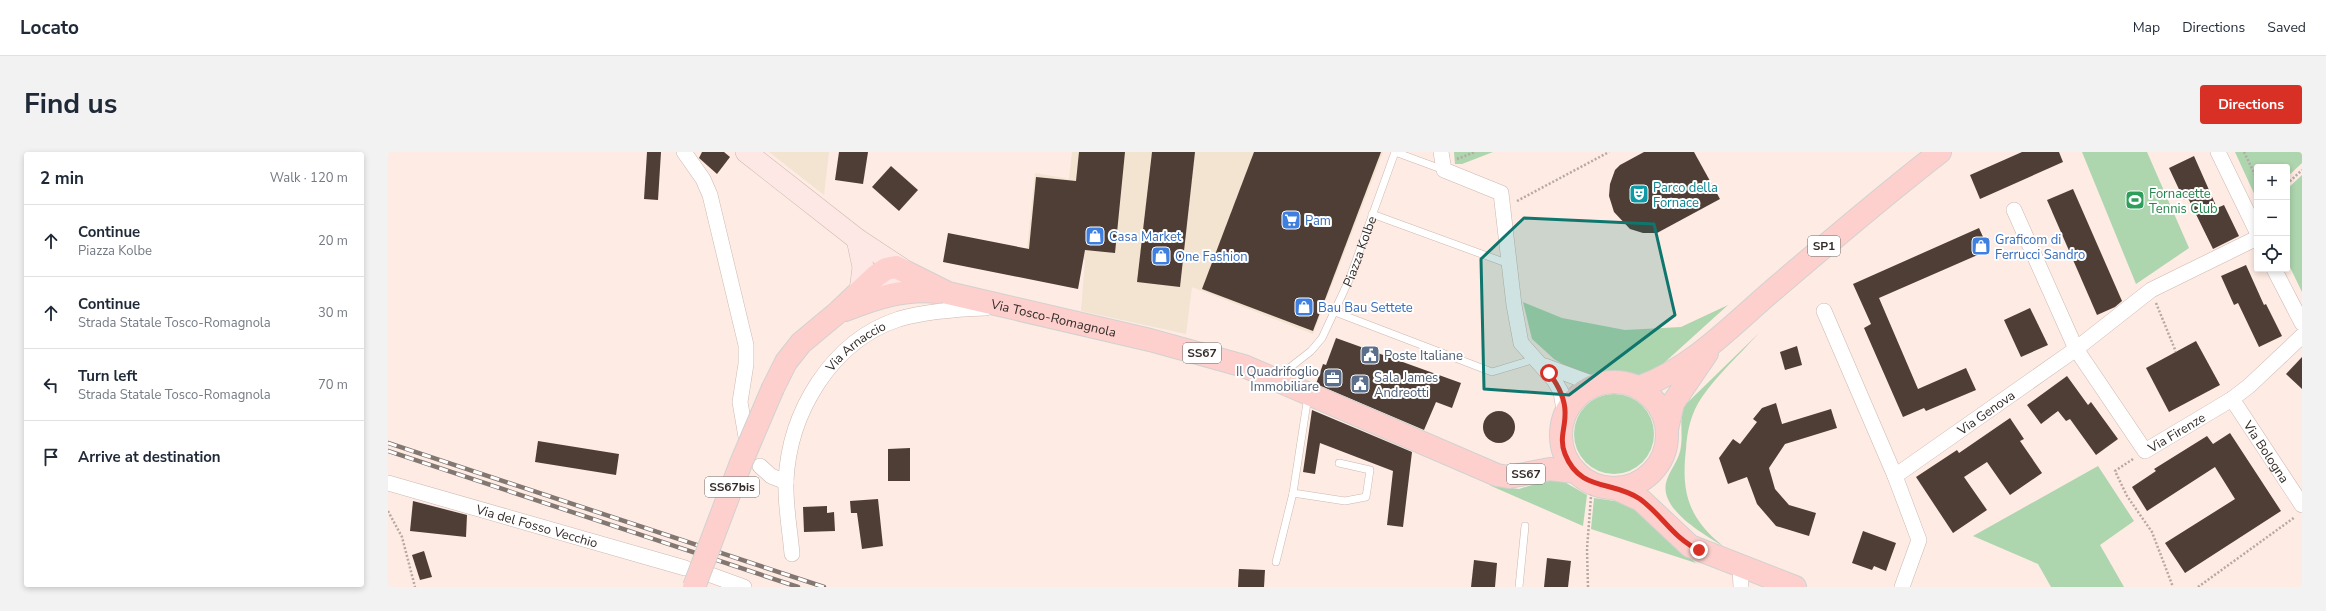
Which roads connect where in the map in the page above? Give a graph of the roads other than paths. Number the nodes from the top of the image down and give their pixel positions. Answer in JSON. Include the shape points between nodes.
{"nodes":[{"id":1,"x":684,"y":152,"type":"edge"},
{"id":2,"x":746,"y":152,"type":"edge"},
{"id":3,"x":1940,"y":152,"type":"edge"},
{"id":4,"x":2218,"y":152,"type":"edge"},
{"id":5,"x":1443,"y":162,"type":"edge"},
{"id":6,"x":2014,"y":210,"type":"dead end"},
{"id":7,"x":1372,"y":214,"type":"junction"},
{"id":8,"x":2254,"y":226,"type":"edge"},
{"id":9,"x":857,"y":239,"type":"junction"},
{"id":10,"x":2254,"y":239,"type":"edge"},
{"id":11,"x":1509,"y":264,"type":"junction"},
{"id":12,"x":901,"y":268,"type":"junction"},
{"id":13,"x":2276,"y":272,"type":"edge"},
{"id":14,"x":948,"y":293,"type":"junction"},
{"id":15,"x":863,"y":297,"type":"junction"},
{"id":16,"x":1005,"y":308,"type":"junction"},
{"id":17,"x":1824,"y":311,"type":"dead end"},
{"id":18,"x":1335,"y":312,"type":"junction"},
{"id":19,"x":2302,"y":323,"type":"edge"},
{"id":20,"x":2302,"y":336,"type":"edge"},
{"id":21,"x":1712,"y":345,"type":"junction"},
{"id":22,"x":2076,"y":348,"type":"junction"},
{"id":23,"x":1539,"y":362,"type":"junction"},
{"id":24,"x":1275,"y":379,"type":"junction"},
{"id":25,"x":1594,"y":384,"type":"junction"},
{"id":26,"x":1640,"y":387,"type":"junction"},
{"id":27,"x":1308,"y":394,"type":"junction"},
{"id":28,"x":2232,"y":399,"type":"junction"},
{"id":29,"x":1565,"y":416,"type":"junction"},
{"id":30,"x":1667,"y":429,"type":"junction"},
{"id":31,"x":746,"y":437,"type":"dead end"},
{"id":32,"x":1561,"y":438,"type":"junction"},
{"id":33,"x":1339,"y":463,"type":"dead end"},
{"id":34,"x":760,"y":466,"type":"dead end"},
{"id":35,"x":1657,"y":466,"type":"junction"},
{"id":36,"x":1478,"y":467,"type":"junction"},
{"id":37,"x":1895,"y":476,"type":"junction"},
{"id":38,"x":1584,"y":477,"type":"junction"},
{"id":39,"x":786,"y":482,"type":"junction"},
{"id":40,"x":388,"y":483,"type":"edge"},
{"id":41,"x":1617,"y":489,"type":"junction"},
{"id":42,"x":1293,"y":493,"type":"junction"},
{"id":43,"x":2299,"y":511,"type":"edge"},
{"id":44,"x":1525,"y":526,"type":"dead end"},
{"id":45,"x":792,"y":554,"type":"dead end"},
{"id":46,"x":1708,"y":554,"type":"junction"},
{"id":47,"x":1276,"y":562,"type":"dead end"},
{"id":48,"x":697,"y":577,"type":"edge"},
{"id":49,"x":1740,"y":577,"type":"edge"},
{"id":50,"x":744,"y":587,"type":"edge"},
{"id":51,"x":1519,"y":587,"type":"edge"},
{"id":52,"x":1795,"y":587,"type":"edge"},
{"id":53,"x":1902,"y":587,"type":"edge"}],
"edges":[{"from":1,"to":31,"type":"street","via":[[703,179],[710,195],[746,345],[740,402]]},
{"from":2,"to":9,"type":"main road","name":"Via Tosco-Romagnola","number":"SS67"},
{"from":3,"to":21,"type":"main road","number":"SP1","via":[[1829,242]]},
{"from":4,"to":8,"type":"street"},
{"from":5,"to":7,"type":"lane","name":"Piazza Kolbe","via":[[1395,152]]},
{"from":5,"to":11,"type":"street","name":"Piazza Kolbe","via":[[1501,193]]},
{"from":6,"to":22,"type":"street"},
{"from":7,"to":11,"type":"lane"},
{"from":7,"to":18,"type":"lane","name":"Piazza Kolbe"},
{"from":9,"to":12,"type":"main road","name":"Via Tosco-Romagnola","number":"SS67"},
{"from":9,"to":15,"type":"main road","via":[[862,267]]},
{"from":10,"to":22,"type":"street","name":"Via Genova","via":[[2151,290]]},
{"from":11,"to":23,"type":"street","name":"Piazza Kolbe","via":[[1521,343]]},
{"from":12,"to":14,"type":"main road","name":"Via Tosco-Romagnola","number":"SS67"},
{"from":12,"to":15,"type":"main road","number":"SS67bis","via":[[886,269]]},
{"from":13,"to":19,"type":"street"},
{"from":14,"to":15,"type":"main road","number":"SS67bis","via":[[906,292]]},
{"from":14,"to":16,"type":"main road","name":"Via Tosco-Romagnola","number":"SS67"},
{"from":15,"to":48,"type":"main road","number":"SS67bis","bridge":true,"via":[[818,327],[793,352],[773,388]]},
{"from":16,"to":24,"type":"main road","name":"Via Tosco-Romagnola","number":"SS67","via":[[1185,348],[1244,366]]},
{"from":16,"to":39,"type":"street","name":"Via Arnaccio","via":[[948,310],[914,315],[884,325],[856,342],[833,363],[807,402],[790,450]]},
{"from":17,"to":37,"type":"street"},
{"from":18,"to":23,"type":"lane","via":[[1492,372]]},
{"from":18,"to":24,"type":"lane","name":"Piazza Kolbe","via":[[1316,346]]},
{"from":20,"to":28,"type":"street","name":"Via Firenze"},
{"from":21,"to":26,"type":"main road","number":"SP1","via":[[1662,377]]},
{"from":21,"to":30,"type":"main road","number":"SP1","via":[[1673,403]]},
{"from":22,"to":28,"type":"street","name":"Via Firenze","via":[[2145,451]]},
{"from":22,"to":37,"type":"street","name":"Via Genova"},
{"from":23,"to":25,"type":"street","name":"Piazza Kolbe"},
{"from":23,"to":29,"type":"street","name":"Piazza Kolbe","via":[[1561,392]]},
{"from":24,"to":27,"type":"main road","name":"Via Tosco-Romagnola","number":"SS67"},
{"from":25,"to":26,"type":"main road","via":[[1619,382]]},
{"from":25,"to":29,"type":"main road","via":[[1576,397]]},
{"from":26,"to":30,"type":"main road","number":"SS67","via":[[1658,405]]},
{"from":27,"to":36,"type":"main road","name":"Via Tosco-Romagnola","number":"SS67"},
{"from":27,"to":42,"type":"lane"},
{"from":28,"to":43,"type":"street","name":"Via Bologna"},
{"from":29,"to":32,"type":"main road"},
{"from":30,"to":35,"type":"main road","number":"SS67","via":[[1666,447]]},
{"from":32,"to":36,"type":"main road","number":"SS67","via":[[1544,456],[1528,464],[1509,468]]},
{"from":32,"to":38,"type":"main road","via":[[1568,460]]},
{"from":33,"to":42,"type":"lane","via":[[1370,470],[1366,497],[1345,501]]},
{"from":34,"to":39,"type":"street","via":[[771,476]]},
{"from":35,"to":41,"type":"main road","number":"SS67","via":[[1638,484]]},
{"from":35,"to":46,"type":"main road","number":"SS67","via":[[1656,494],[1661,506]]},
{"from":36,"to":38,"type":"main road","number":"SS67","via":[[1509,477],[1550,469]]},
{"from":37,"to":53,"type":"street","via":[[1919,540]]},
{"from":38,"to":41,"type":"main road","number":"SS67"},
{"from":39,"to":45,"type":"street","name":"Via Arnaccio"},
{"from":40,"to":48,"type":"street","name":"Via del Fosso Vecchio"},
{"from":41,"to":46,"type":"main road","number":"SS67","via":[[1641,500],[1690,546]]},
{"from":42,"to":47,"type":"lane"},
{"from":44,"to":51,"type":"lane"},
{"from":46,"to":49,"type":"main road","number":"SS67"},
{"from":48,"to":50,"type":"street","name":"Via del Fosso Vecchio"},
{"from":49,"to":52,"type":"main road","number":"SS67"}]}
